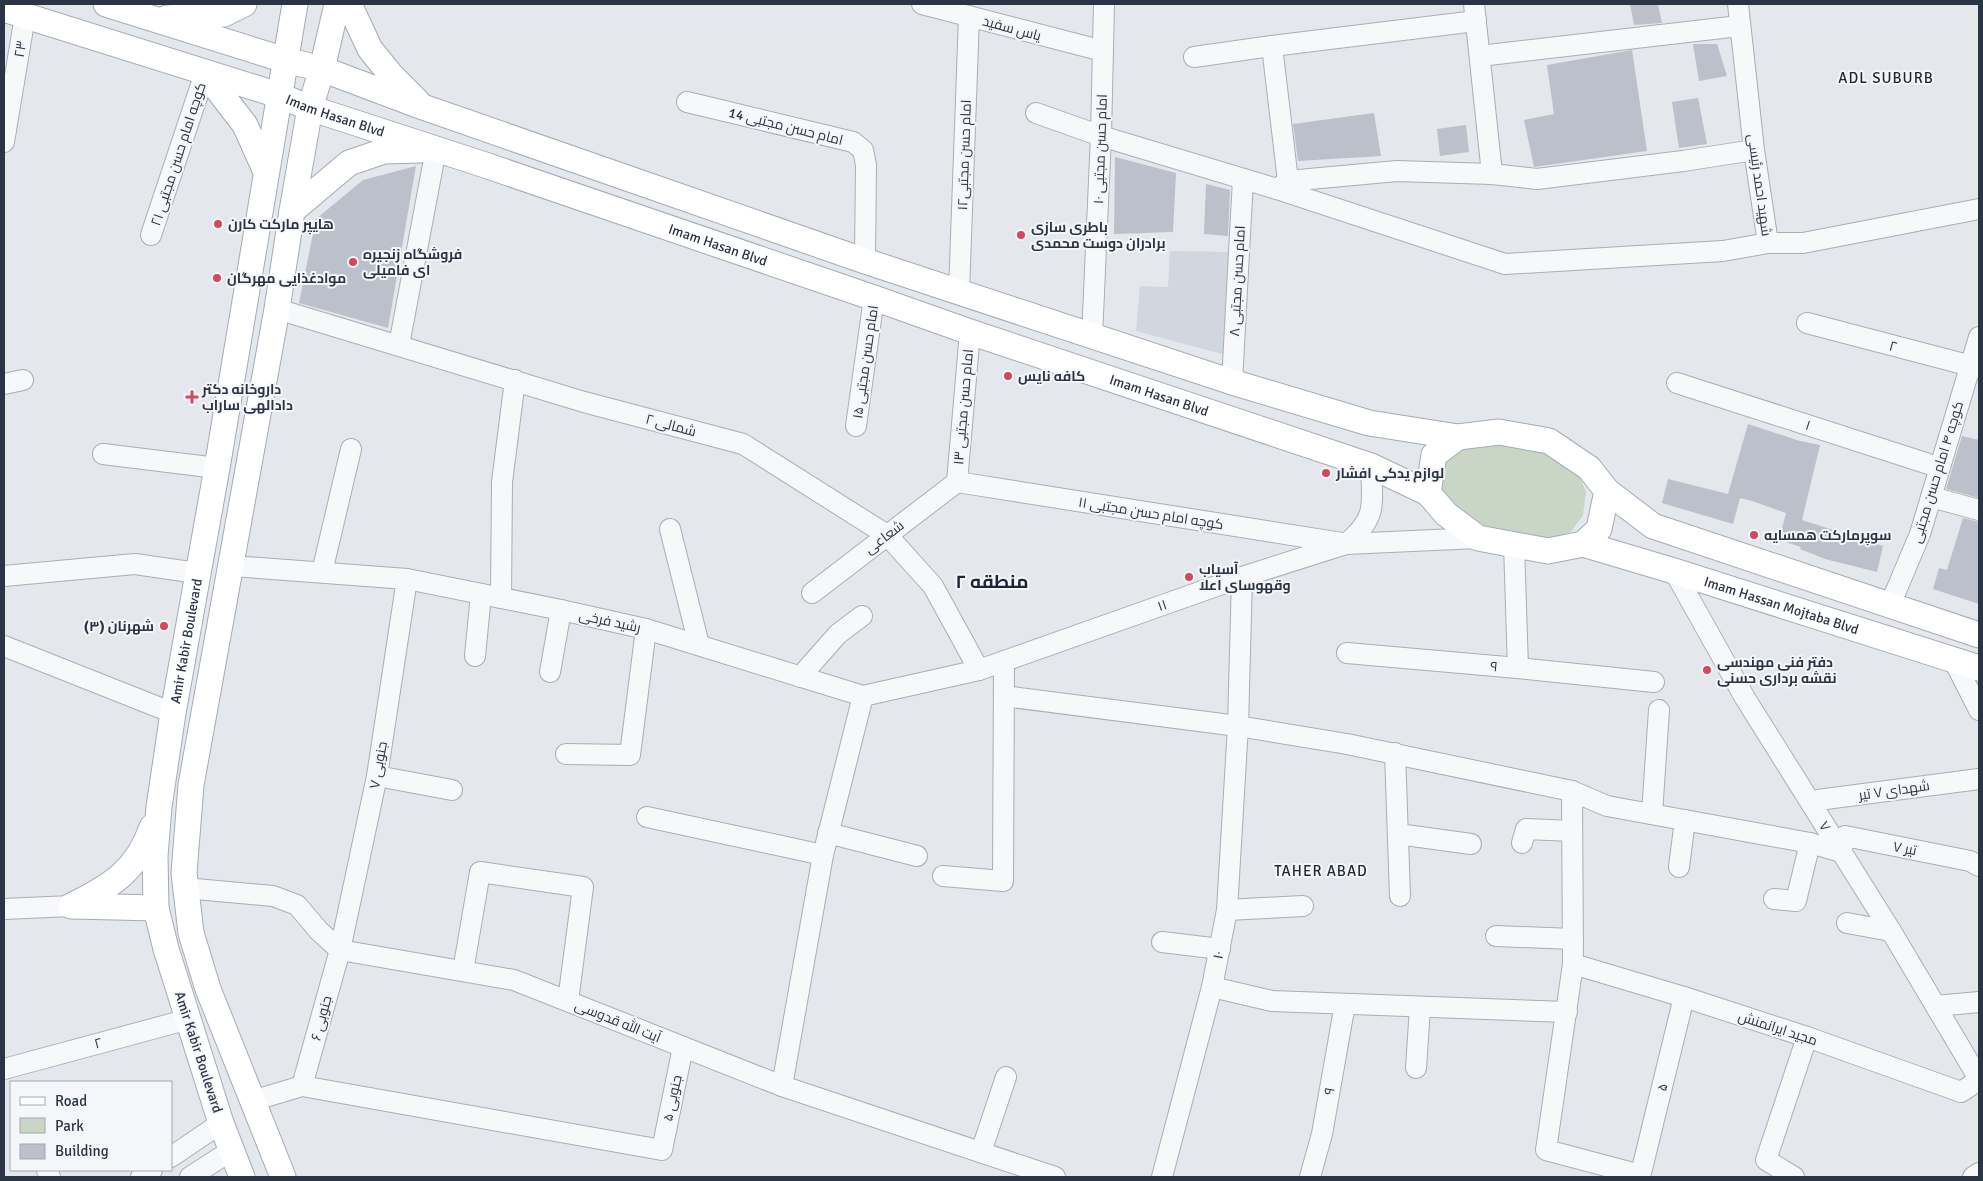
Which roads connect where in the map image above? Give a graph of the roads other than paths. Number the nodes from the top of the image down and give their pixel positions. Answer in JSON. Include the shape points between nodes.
{"nodes":[{"id":1,"x":106,"y":4,"type":"edge"},
{"id":2,"x":244,"y":4,"type":"edge"},
{"id":3,"x":295,"y":4,"type":"edge"},
{"id":4,"x":337,"y":4,"type":"edge"},
{"id":5,"x":349,"y":4,"type":"edge"},
{"id":6,"x":922,"y":4,"type":"edge"},
{"id":7,"x":1104,"y":4,"type":"edge"},
{"id":8,"x":1738,"y":4,"type":"edge"},
{"id":9,"x":14,"y":12,"type":"edge"},
{"id":10,"x":1475,"y":13,"type":"edge"},
{"id":11,"x":969,"y":16,"type":"junction"},
{"id":12,"x":150,"y":19,"type":"junction"},
{"id":13,"x":1739,"y":26,"type":"junction"},
{"id":14,"x":1272,"y":46,"type":"junction"},
{"id":15,"x":1103,"y":52,"type":"junction"},
{"id":16,"x":1480,"y":56,"type":"junction"},
{"id":17,"x":1194,"y":58,"type":"dead end"},
{"id":18,"x":285,"y":60,"type":"junction"},
{"id":19,"x":322,"y":69,"type":"junction"},
{"id":20,"x":205,"y":73,"type":"junction"},
{"id":21,"x":278,"y":95,"type":"junction"},
{"id":22,"x":687,"y":102,"type":"dead end"},
{"id":23,"x":423,"y":107,"type":"junction"},
{"id":24,"x":310,"y":108,"type":"junction"},
{"id":25,"x":1036,"y":112,"type":"dead end"},
{"id":26,"x":1101,"y":136,"type":"junction"},
{"id":27,"x":4,"y":138,"type":"edge"},
{"id":28,"x":436,"y":149,"type":"junction"},
{"id":29,"x":1754,"y":150,"type":"junction"},
{"id":30,"x":266,"y":172,"type":"junction"},
{"id":31,"x":1492,"y":174,"type":"junction"},
{"id":32,"x":1243,"y":179,"type":"junction"},
{"id":33,"x":1282,"y":185,"type":"junction"},
{"id":34,"x":1979,"y":209,"type":"edge"},
{"id":35,"x":292,"y":211,"type":"junction"},
{"id":36,"x":151,"y":235,"type":"dead end"},
{"id":37,"x":1768,"y":242,"type":"junction"},
{"id":38,"x":865,"y":261,"type":"junction"},
{"id":39,"x":959,"y":293,"type":"junction"},
{"id":40,"x":874,"y":298,"type":"junction"},
{"id":41,"x":277,"y":309,"type":"junction"},
{"id":42,"x":1808,"y":323,"type":"dead end"},
{"id":43,"x":970,"y":332,"type":"junction"},
{"id":44,"x":1092,"y":337,"type":"junction"},
{"id":45,"x":1979,"y":337,"type":"edge"},
{"id":46,"x":399,"y":345,"type":"junction"},
{"id":47,"x":1975,"y":367,"type":"edge"},
{"id":48,"x":515,"y":380,"type":"junction"},
{"id":49,"x":1232,"y":382,"type":"junction"},
{"id":50,"x":1677,"y":383,"type":"dead end"},
{"id":51,"x":856,"y":426,"type":"dead end"},
{"id":52,"x":1458,"y":436,"type":"junction"},
{"id":53,"x":351,"y":449,"type":"dead end"},
{"id":54,"x":103,"y":454,"type":"dead end"},
{"id":55,"x":1371,"y":466,"type":"junction"},
{"id":56,"x":217,"y":468,"type":"junction"},
{"id":57,"x":1938,"y":468,"type":"junction"},
{"id":58,"x":957,"y":482,"type":"junction"},
{"id":59,"x":1607,"y":491,"type":"junction"},
{"id":60,"x":1428,"y":493,"type":"junction"},
{"id":61,"x":1931,"y":497,"type":"junction"},
{"id":62,"x":1979,"y":510,"type":"edge"},
{"id":63,"x":670,"y":529,"type":"dead end"},
{"id":64,"x":887,"y":535,"type":"junction"},
{"id":65,"x":1478,"y":538,"type":"junction"},
{"id":66,"x":1346,"y":544,"type":"junction"},
{"id":67,"x":1582,"y":544,"type":"junction"},
{"id":68,"x":1514,"y":545,"type":"junction"},
{"id":69,"x":232,"y":566,"type":"junction"},
{"id":70,"x":1674,"y":571,"type":"junction"},
{"id":71,"x":322,"y":572,"type":"junction"},
{"id":72,"x":197,"y":573,"type":"junction"},
{"id":73,"x":4,"y":576,"type":"edge"},
{"id":74,"x":1242,"y":577,"type":"junction"},
{"id":75,"x":407,"y":579,"type":"junction"},
{"id":76,"x":812,"y":593,"type":"dead end"},
{"id":77,"x":481,"y":594,"type":"junction"},
{"id":78,"x":501,"y":598,"type":"junction"},
{"id":79,"x":1890,"y":605,"type":"junction"},
{"id":80,"x":561,"y":610,"type":"junction"},
{"id":81,"x":862,"y":616,"type":"dead end"},
{"id":82,"x":646,"y":629,"type":"junction"},
{"id":83,"x":1979,"y":636,"type":"edge"},
{"id":84,"x":4,"y":645,"type":"edge"},
{"id":85,"x":699,"y":646,"type":"junction"},
{"id":86,"x":1347,"y":653,"type":"dead end"},
{"id":87,"x":474,"y":656,"type":"dead end"},
{"id":88,"x":1952,"y":659,"type":"junction"},
{"id":89,"x":1004,"y":661,"type":"junction"},
{"id":90,"x":1518,"y":668,"type":"junction"},
{"id":91,"x":1979,"y":668,"type":"edge"},
{"id":92,"x":979,"y":670,"type":"junction"},
{"id":93,"x":550,"y":672,"type":"dead end"},
{"id":94,"x":800,"y":677,"type":"junction"},
{"id":95,"x":1654,"y":682,"type":"dead end"},
{"id":96,"x":863,"y":696,"type":"junction"},
{"id":97,"x":1004,"y":696,"type":"junction"},
{"id":98,"x":1659,"y":710,"type":"dead end"},
{"id":99,"x":1979,"y":710,"type":"edge"},
{"id":100,"x":173,"y":713,"type":"junction"},
{"id":101,"x":1238,"y":726,"type":"junction"},
{"id":102,"x":1395,"y":753,"type":"junction"},
{"id":103,"x":566,"y":754,"type":"dead end"},
{"id":104,"x":377,"y":776,"type":"junction"},
{"id":105,"x":1979,"y":779,"type":"edge"},
{"id":106,"x":452,"y":790,"type":"dead end"},
{"id":107,"x":1572,"y":791,"type":"junction"},
{"id":108,"x":1810,"y":801,"type":"junction"},
{"id":109,"x":159,"y":807,"type":"junction"},
{"id":110,"x":1652,"y":814,"type":"junction"},
{"id":111,"x":647,"y":817,"type":"dead end"},
{"id":112,"x":1684,"y":820,"type":"junction"},
{"id":113,"x":1572,"y":830,"type":"junction"},
{"id":114,"x":828,"y":833,"type":"junction"},
{"id":115,"x":1398,"y":834,"type":"junction"},
{"id":116,"x":1522,"y":843,"type":"dead end"},
{"id":117,"x":1810,"y":843,"type":"junction"},
{"id":118,"x":1471,"y":844,"type":"dead end"},
{"id":119,"x":1841,"y":852,"type":"junction"},
{"id":120,"x":823,"y":855,"type":"junction"},
{"id":121,"x":917,"y":856,"type":"dead end"},
{"id":122,"x":1979,"y":866,"type":"edge"},
{"id":123,"x":1679,"y":868,"type":"dead end"},
{"id":124,"x":943,"y":876,"type":"dead end"},
{"id":125,"x":185,"y":888,"type":"junction"},
{"id":126,"x":1400,"y":896,"type":"dead end"},
{"id":127,"x":1774,"y":900,"type":"dead end"},
{"id":128,"x":71,"y":906,"type":"junction"},
{"id":129,"x":1303,"y":906,"type":"dead end"},
{"id":130,"x":4,"y":908,"type":"edge"},
{"id":131,"x":156,"y":908,"type":"junction"},
{"id":132,"x":1227,"y":910,"type":"junction"},
{"id":133,"x":1848,"y":922,"type":"dead end"},
{"id":134,"x":1891,"y":932,"type":"junction"},
{"id":135,"x":1496,"y":936,"type":"dead end"},
{"id":136,"x":1573,"y":939,"type":"junction"},
{"id":137,"x":1162,"y":942,"type":"dead end"},
{"id":138,"x":1220,"y":949,"type":"junction"},
{"id":139,"x":340,"y":950,"type":"junction"},
{"id":140,"x":1573,"y":964,"type":"junction"},
{"id":141,"x":463,"y":971,"type":"junction"},
{"id":142,"x":1212,"y":987,"type":"junction"},
{"id":143,"x":1684,"y":997,"type":"junction"},
{"id":144,"x":568,"y":1001,"type":"junction"},
{"id":145,"x":1979,"y":1002,"type":"edge"},
{"id":146,"x":1345,"y":1004,"type":"junction"},
{"id":147,"x":1936,"y":1006,"type":"junction"},
{"id":148,"x":1420,"y":1007,"type":"junction"},
{"id":149,"x":1567,"y":1012,"type":"junction"},
{"id":150,"x":189,"y":1019,"type":"junction"},
{"id":151,"x":1807,"y":1037,"type":"junction"},
{"id":152,"x":683,"y":1046,"type":"junction"},
{"id":153,"x":1416,"y":1068,"type":"dead end"},
{"id":154,"x":1977,"y":1072,"type":"edge"},
{"id":155,"x":9,"y":1073,"type":"edge"},
{"id":156,"x":1006,"y":1078,"type":"dead end"},
{"id":157,"x":302,"y":1086,"type":"junction"},
{"id":158,"x":782,"y":1086,"type":"junction"},
{"id":159,"x":252,"y":1101,"type":"junction"},
{"id":160,"x":221,"y":1123,"type":"junction"},
{"id":161,"x":232,"y":1150,"type":"junction"},
{"id":162,"x":981,"y":1152,"type":"junction"},
{"id":163,"x":172,"y":1156,"type":"edge"},
{"id":164,"x":1979,"y":1173,"type":"edge"},
{"id":165,"x":1640,"y":1176,"type":"edge"},
{"id":166,"x":190,"y":1177,"type":"edge"},
{"id":167,"x":242,"y":1177,"type":"edge"},
{"id":168,"x":283,"y":1177,"type":"edge"},
{"id":169,"x":1055,"y":1177,"type":"edge"},
{"id":170,"x":1162,"y":1177,"type":"edge"},
{"id":171,"x":1310,"y":1177,"type":"edge"},
{"id":172,"x":1794,"y":1177,"type":"edge"},
{"id":173,"x":1973,"y":1177,"type":"edge"}],
"edges":[{"from":1,"to":12,"type":"main road"},
{"from":2,"to":12,"type":"main road","via":[[224,14]]},
{"from":3,"to":18,"type":"main road","name":"Amir Kabir Boulevard"},
{"from":4,"to":19,"type":"main road","name":"Amir Kabir Boulevard"},
{"from":5,"to":23,"type":"main road","via":[[370,49]]},
{"from":6,"to":11,"type":"street","name":"یاس سفید"},
{"from":7,"to":15,"type":"street","name":"امام حسن مجتبی ۱۰"},
{"from":8,"to":13,"type":"street","name":"شهید احمد رئیسی"},
{"from":9,"to":20,"type":"main road","name":"Imam Hasan Blvd"},
{"from":9,"to":27,"type":"street","name":"۲۳"},
{"from":10,"to":14,"type":"street"},
{"from":10,"to":16,"type":"street"},
{"from":11,"to":15,"type":"street","name":"یاس سفید"},
{"from":11,"to":39,"type":"street","name":"امام حسن مجتبی۱۲"},
{"from":12,"to":18,"type":"main road"},
{"from":13,"to":16,"type":"street"},
{"from":13,"to":29,"type":"street","name":"شهید احمد رئیسی"},
{"from":14,"to":17,"type":"street"},
{"from":14,"to":33,"type":"street"},
{"from":15,"to":26,"type":"street","name":"امام حسن مجتبی ۱۰"},
{"from":16,"to":31,"type":"street"},
{"from":18,"to":19,"type":"main road"},
{"from":18,"to":21,"type":"main road","name":"Amir Kabir Boulevard"},
{"from":19,"to":23,"type":"main road"},
{"from":19,"to":24,"type":"main road","name":"Amir Kabir Boulevard"},
{"from":20,"to":21,"type":"main road","name":"Imam Hasan Blvd"},
{"from":20,"to":30,"type":"main road","via":[[245,125]]},
{"from":20,"to":36,"type":"street","name":"کوچه امام حسن مجتبی ۲۱"},
{"from":21,"to":24,"type":"main road","name":"Imam Hasan Blvd"},
{"from":21,"to":30,"type":"main road","name":"Amir Kabir Boulevard"},
{"from":22,"to":38,"type":"street","name":"امام حسن مجتبی 14","via":[[854,142],[863,150],[866,165]]},
{"from":23,"to":38,"type":"main road"},
{"from":24,"to":28,"type":"main road","name":"Imam Hasan Blvd"},
{"from":24,"to":35,"type":"main road","name":"Amir Kabir Boulevard"},
{"from":25,"to":26,"type":"street"},
{"from":26,"to":32,"type":"street"},
{"from":26,"to":44,"type":"street","name":"امام حسن مجتبی ۱۰"},
{"from":28,"to":35,"type":"main road","via":[[384,151],[350,163]]},
{"from":28,"to":40,"type":"main road","name":"Imam Hasan Blvd"},
{"from":28,"to":46,"type":"street"},
{"from":29,"to":31,"type":"street","via":[[1537,179]]},
{"from":29,"to":37,"type":"street","name":"شهید احمد رئیسی"},
{"from":30,"to":56,"type":"main road","name":"Amir Kabir Boulevard"},
{"from":31,"to":33,"type":"street","via":[[1398,171]]},
{"from":32,"to":33,"type":"street"},
{"from":32,"to":49,"type":"street","name":"امام حسن مجتبی ۸"},
{"from":33,"to":37,"type":"street","via":[[1505,264],[1723,251]]},
{"from":34,"to":37,"type":"street","name":"شهید احمد رئیسی","via":[[1803,243]]},
{"from":35,"to":41,"type":"main road","name":"Amir Kabir Boulevard"},
{"from":38,"to":39,"type":"main road"},
{"from":39,"to":44,"type":"main road"},
{"from":40,"to":43,"type":"main road","name":"Imam Hasan Blvd"},
{"from":40,"to":51,"type":"street","name":"امام حسن مجتبی ۱۵"},
{"from":41,"to":46,"type":"street","name":"۲ شمالی"},
{"from":41,"to":69,"type":"main road","name":"Amir Kabir Boulevard"},
{"from":42,"to":47,"type":"street","name":"۲"},
{"from":43,"to":55,"type":"main road","name":"Imam Hasan Blvd"},
{"from":43,"to":58,"type":"street","name":"امام حسن مجتبی ۱۳"},
{"from":44,"to":49,"type":"main road"},
{"from":45,"to":47,"type":"street","name":"کوچه ۴ امام حسن مجتبی"},
{"from":46,"to":48,"type":"street","name":"۲ شمالی"},
{"from":47,"to":57,"type":"street","name":"کوچه ۴ امام حسن مجتبی"},
{"from":48,"to":64,"type":"street","name":"۲ شمالی","via":[[742,444]]},
{"from":48,"to":78,"type":"street","via":[[502,482]]},
{"from":49,"to":52,"type":"main road","via":[[1369,423]]},
{"from":50,"to":57,"type":"street","name":"۱"},
{"from":52,"to":59,"type":"main road","via":[[1499,432],[1549,441],[1589,468]]},
{"from":52,"to":60,"type":"main road","via":[[1434,455]]},
{"from":53,"to":71,"type":"street"},
{"from":54,"to":56,"type":"street"},
{"from":55,"to":60,"type":"main road","name":"Imam Hasan Blvd"},
{"from":55,"to":66,"type":"street","name":"۱۱","via":[[1369,518],[1361,531]]},
{"from":56,"to":72,"type":"main road","name":"Amir Kabir Boulevard"},
{"from":57,"to":61,"type":"street","name":"کوچه ۴ امام حسن مجتبی"},
{"from":58,"to":64,"type":"street","name":"شعاعی"},
{"from":58,"to":66,"type":"street","name":"کوچه امام حسن مجتبی ۱۱"},
{"from":59,"to":67,"type":"main road","via":[[1599,528]]},
{"from":59,"to":79,"type":"main road","via":[[1653,526]]},
{"from":60,"to":65,"type":"main road","via":[[1446,514]]},
{"from":61,"to":62,"type":"street"},
{"from":61,"to":79,"type":"street","name":"کوچه ۴ امام حسن مجتبی","via":[[1920,534]]},
{"from":63,"to":85,"type":"street"},
{"from":64,"to":76,"type":"street","name":"شعاعی"},
{"from":64,"to":92,"type":"street","name":"۲ شمالی","via":[[933,586]]},
{"from":65,"to":66,"type":"street","name":"۱۱"},
{"from":65,"to":68,"type":"main road"},
{"from":66,"to":74,"type":"street","name":"۱۱"},
{"from":67,"to":68,"type":"main road","via":[[1548,551]]},
{"from":67,"to":70,"type":"main road","name":"Imam Hassan Mojtaba Blvd"},
{"from":68,"to":90,"type":"street","name":"۹"},
{"from":69,"to":71,"type":"street","name":"رشید فرخی"},
{"from":69,"to":125,"type":"main road","name":"Amir Kabir Boulevard","via":[[191,785]]},
{"from":70,"to":88,"type":"main road","name":"Imam Hassan Mojtaba Blvd"},
{"from":70,"to":108,"type":"street","name":"۷","via":[[1745,698]]},
{"from":71,"to":75,"type":"street","name":"رشید فرخی"},
{"from":72,"to":73,"type":"street","via":[[135,564]]},
{"from":72,"to":100,"type":"main road","name":"Amir Kabir Boulevard"},
{"from":74,"to":89,"type":"street","name":"۱۱"},
{"from":74,"to":101,"type":"street","name":"۱۰"},
{"from":75,"to":77,"type":"street","name":"رشید فرخی"},
{"from":75,"to":104,"type":"street","name":"۷ جنوبی"},
{"from":77,"to":78,"type":"street","name":"رشید فرخی"},
{"from":77,"to":87,"type":"street"},
{"from":78,"to":80,"type":"street","name":"رشید فرخی"},
{"from":79,"to":83,"type":"main road"},
{"from":80,"to":82,"type":"street","name":"رشید فرخی"},
{"from":80,"to":93,"type":"street"},
{"from":81,"to":94,"type":"street","via":[[838,634]]},
{"from":82,"to":85,"type":"street","name":"رشید فرخی"},
{"from":82,"to":103,"type":"street","via":[[630,755]]},
{"from":84,"to":100,"type":"street"},
{"from":85,"to":94,"type":"street","name":"رشید فرخی"},
{"from":86,"to":90,"type":"street","name":"۹"},
{"from":88,"to":91,"type":"main road","name":"Imam Hassan Mojtaba Blvd"},
{"from":88,"to":99,"type":"street"},
{"from":89,"to":92,"type":"street","name":"۱۱"},
{"from":89,"to":97,"type":"street"},
{"from":90,"to":95,"type":"street"},
{"from":92,"to":96,"type":"street","name":"رشید فرخی"},
{"from":94,"to":96,"type":"street","name":"رشید فرخی"},
{"from":96,"to":114,"type":"street"},
{"from":97,"to":101,"type":"street"},
{"from":97,"to":124,"type":"street","via":[[1004,881]]},
{"from":98,"to":110,"type":"street"},
{"from":100,"to":109,"type":"main road","name":"Amir Kabir Boulevard"},
{"from":101,"to":102,"type":"street"},
{"from":101,"to":132,"type":"street","name":"۱۰"},
{"from":102,"to":107,"type":"street"},
{"from":102,"to":115,"type":"street"},
{"from":104,"to":106,"type":"street"},
{"from":104,"to":139,"type":"street","name":"۷ جنوبی"},
{"from":105,"to":108,"type":"street","name":"شهدای ۷ تیر"},
{"from":107,"to":110,"type":"street","via":[[1607,806]]},
{"from":107,"to":113,"type":"street"},
{"from":108,"to":119,"type":"street","name":"۷"},
{"from":109,"to":128,"type":"main road","via":[[148,839],[134,864],[110,886]]},
{"from":109,"to":131,"type":"main road","name":"Amir Kabir Boulevard","via":[[155,856]]},
{"from":110,"to":112,"type":"street"},
{"from":111,"to":120,"type":"street"},
{"from":112,"to":117,"type":"street"},
{"from":112,"to":123,"type":"street"},
{"from":113,"to":116,"type":"street","via":[[1526,829]]},
{"from":113,"to":136,"type":"street"},
{"from":114,"to":120,"type":"street"},
{"from":114,"to":121,"type":"street"},
{"from":115,"to":118,"type":"street"},
{"from":115,"to":126,"type":"street"},
{"from":117,"to":119,"type":"street"},
{"from":117,"to":127,"type":"street","via":[[1796,901]]},
{"from":119,"to":122,"type":"street","name":"۷ تیر","via":[[1845,836],[1970,861]]},
{"from":119,"to":134,"type":"street","name":"۷"},
{"from":120,"to":158,"type":"street"},
{"from":125,"to":139,"type":"street","via":[[273,896],[297,905],[319,932]]},
{"from":125,"to":159,"type":"main road","name":"Amir Kabir Boulevard","via":[[192,933],[208,989]]},
{"from":128,"to":130,"type":"street"},
{"from":128,"to":131,"type":"main road"},
{"from":129,"to":132,"type":"street"},
{"from":131,"to":150,"type":"main road","name":"Amir Kabir Boulevard"},
{"from":132,"to":138,"type":"street","name":"۱۰"},
{"from":133,"to":134,"type":"street"},
{"from":134,"to":147,"type":"street","name":"۷"},
{"from":135,"to":136,"type":"street"},
{"from":136,"to":140,"type":"street"},
{"from":137,"to":138,"type":"street"},
{"from":138,"to":142,"type":"street","name":"۱۰"},
{"from":139,"to":141,"type":"street","name":"آیت الله قدوسی"},
{"from":139,"to":157,"type":"street","name":"۶ جنوبی"},
{"from":140,"to":143,"type":"street","name":"مجید ایرانمنش"},
{"from":140,"to":149,"type":"street"},
{"from":141,"to":144,"type":"street","name":"آیت الله قدوسی","via":[[514,980]]},
{"from":141,"to":144,"type":"street","via":[[480,872],[583,887]]},
{"from":142,"to":146,"type":"street","via":[[1272,1001]]},
{"from":142,"to":170,"type":"street","name":"۱۰"},
{"from":143,"to":151,"type":"street","name":"مجید ایرانمنش"},
{"from":143,"to":165,"type":"street","name":"۵"},
{"from":144,"to":152,"type":"street","name":"آیت الله قدوسی"},
{"from":145,"to":147,"type":"street"},
{"from":146,"to":148,"type":"street"},
{"from":146,"to":171,"type":"street","name":"۹","via":[[1322,1134]]},
{"from":147,"to":154,"type":"street","name":"۷"},
{"from":148,"to":149,"type":"street"},
{"from":148,"to":153,"type":"street"},
{"from":149,"to":165,"type":"street","via":[[1546,1150]]},
{"from":150,"to":155,"type":"street","name":"۲"},
{"from":150,"to":160,"type":"main road","name":"Amir Kabir Boulevard"},
{"from":151,"to":154,"type":"street","name":"مجید ایرانمنش","via":[[1961,1092]]},
{"from":151,"to":172,"type":"street","via":[[1766,1160]]},
{"from":152,"to":157,"type":"street","name":"۵ جنوبی","via":[[662,1150]]},
{"from":152,"to":158,"type":"street","name":"آیت الله قدوسی"},
{"from":156,"to":162,"type":"street"},
{"from":157,"to":159,"type":"street"},
{"from":158,"to":162,"type":"street","name":"آیت الله قدوسی"},
{"from":159,"to":168,"type":"main road","name":"Amir Kabir Boulevard"},
{"from":160,"to":161,"type":"main road","name":"Amir Kabir Boulevard"},
{"from":160,"to":163,"type":"street"},
{"from":161,"to":166,"type":"street"},
{"from":161,"to":167,"type":"main road","name":"Amir Kabir Boulevard"},
{"from":162,"to":169,"type":"street","name":"آیت الله قدوسی"},
{"from":164,"to":173,"type":"street"}]}
